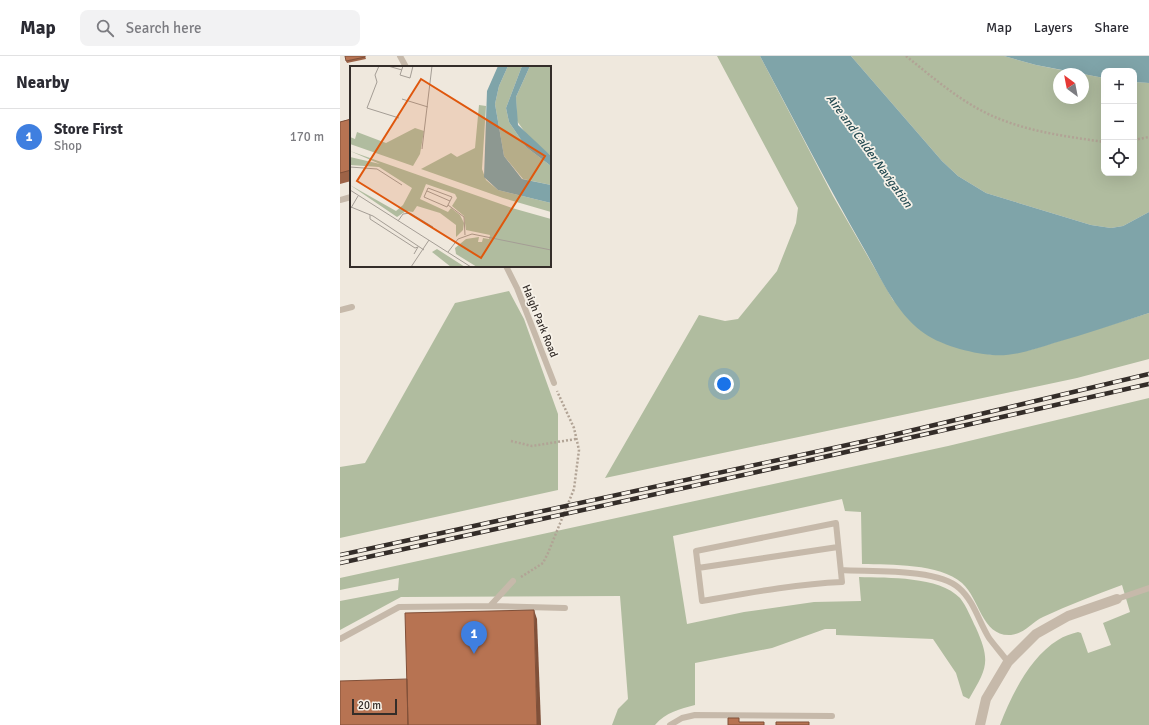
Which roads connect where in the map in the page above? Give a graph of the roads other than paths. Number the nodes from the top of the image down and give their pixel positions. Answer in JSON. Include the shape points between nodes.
{"nodes":[{"id":1,"x":400,"y":56,"type":"edge"},
{"id":2,"x":405,"y":66,"type":"edge"},
{"id":3,"x":350,"y":197,"type":"edge"},
{"id":4,"x":340,"y":200,"type":"edge"},
{"id":5,"x":506,"y":267,"type":"edge"},
{"id":6,"x":352,"y":307,"type":"dead end"},
{"id":7,"x":340,"y":310,"type":"edge"},
{"id":8,"x":554,"y":383,"type":"road end"},
{"id":9,"x":838,"y":547,"type":"junction"},
{"id":10,"x":698,"y":568,"type":"junction"},
{"id":11,"x":841,"y":570,"type":"junction"},
{"id":12,"x":513,"y":581,"type":"road end"},
{"id":13,"x":1149,"y":588,"type":"edge"},
{"id":14,"x":1117,"y":599,"type":"joint"},
{"id":15,"x":490,"y":606,"type":"junction"},
{"id":16,"x":565,"y":608,"type":"dead end"},
{"id":17,"x":340,"y":639,"type":"edge"},
{"id":18,"x":1008,"y":662,"type":"junction"},
{"id":19,"x":832,"y":716,"type":"dead end"},
{"id":20,"x":670,"y":725,"type":"edge"},
{"id":21,"x":980,"y":725,"type":"edge"}],
"edges":[{"from":1,"to":2,"type":"lane"},
{"from":3,"to":4,"type":"lane"},
{"from":5,"to":8,"type":"lane","name":"Haigh Park Road"},
{"from":6,"to":7,"type":"lane"},
{"from":9,"to":10,"type":"lane"},
{"from":9,"to":10,"type":"lane","via":[[836,523],[696,551]]},
{"from":9,"to":11,"type":"lane"},
{"from":10,"to":11,"type":"lane","via":[[702,601],[842,582]]},
{"from":11,"to":18,"type":"lane","via":[[930,575],[946,580],[960,588],[970,601],[989,637]]},
{"from":12,"to":15,"type":"lane"},
{"from":13,"to":14,"type":"lane"},
{"from":14,"to":18,"type":"street","via":[[1068,616],[1036,634]]},
{"from":15,"to":16,"type":"lane"},
{"from":15,"to":17,"type":"lane","via":[[399,607]]},
{"from":18,"to":21,"type":"street","via":[[986,699]]},
{"from":19,"to":20,"type":"lane","via":[[695,715],[682,718]]}]}
